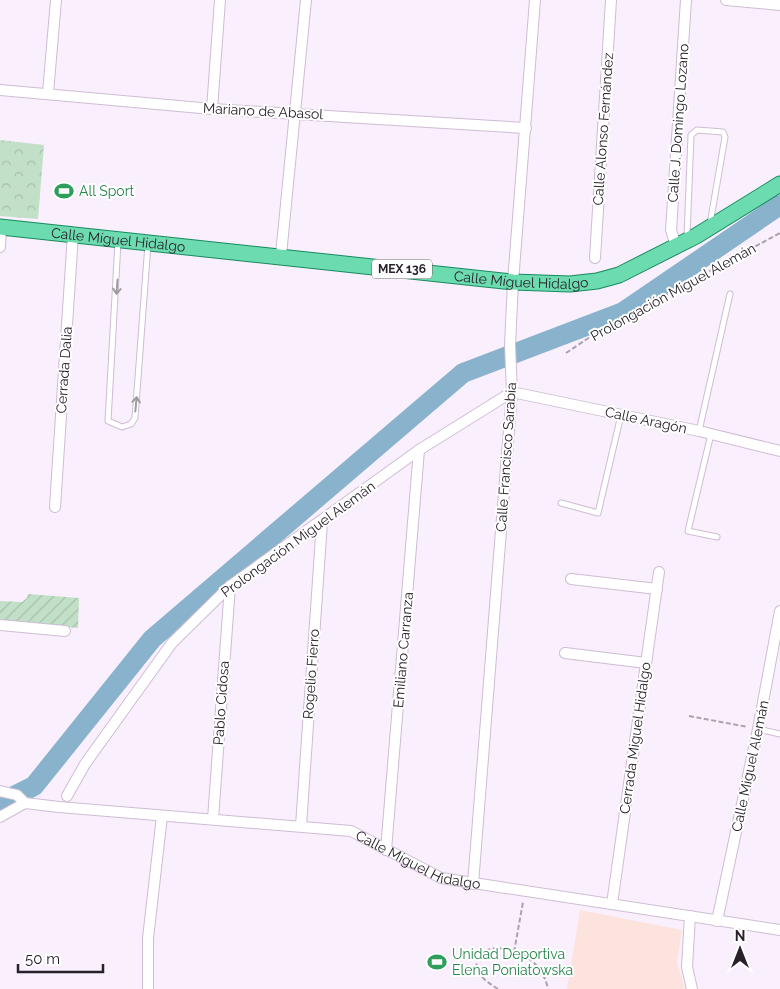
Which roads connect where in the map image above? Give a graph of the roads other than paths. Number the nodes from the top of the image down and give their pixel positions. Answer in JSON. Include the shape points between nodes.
{"nodes":[{"id":1,"x":56,"y":0,"type":"edge"},
{"id":2,"x":220,"y":0,"type":"edge"},
{"id":3,"x":306,"y":0,"type":"edge"},
{"id":4,"x":535,"y":0,"type":"edge"},
{"id":5,"x":611,"y":0,"type":"edge"},
{"id":6,"x":686,"y":0,"type":"edge"},
{"id":7,"x":726,"y":0,"type":"edge"},
{"id":8,"x":780,"y":5,"type":"edge"},
{"id":9,"x":0,"y":90,"type":"edge"},
{"id":10,"x":48,"y":93,"type":"junction"},
{"id":11,"x":212,"y":109,"type":"junction"},
{"id":12,"x":296,"y":113,"type":"junction"},
{"id":13,"x":526,"y":128,"type":"junction"},
{"id":14,"x":780,"y":184,"type":"edge"},
{"id":15,"x":0,"y":227,"type":"edge"},
{"id":16,"x":710,"y":228,"type":"junction"},
{"id":17,"x":73,"y":234,"type":"junction"},
{"id":18,"x":118,"y":239,"type":"junction"},
{"id":19,"x":148,"y":242,"type":"junction"},
{"id":20,"x":682,"y":243,"type":"junction"},
{"id":21,"x":0,"y":247,"type":"edge"},
{"id":22,"x":281,"y":255,"type":"junction"},
{"id":23,"x":595,"y":258,"type":"dead end"},
{"id":24,"x":513,"y":282,"type":"junction"},
{"id":25,"x":730,"y":294,"type":"dead end"},
{"id":26,"x":512,"y":392,"type":"junction"},
{"id":27,"x":621,"y":415,"type":"junction"},
{"id":28,"x":699,"y":431,"type":"junction"},
{"id":29,"x":711,"y":434,"type":"junction"},
{"id":30,"x":419,"y":450,"type":"junction"},
{"id":31,"x":780,"y":451,"type":"edge"},
{"id":32,"x":560,"y":503,"type":"dead end"},
{"id":33,"x":55,"y":507,"type":"dead end"},
{"id":34,"x":322,"y":522,"type":"junction"},
{"id":35,"x":718,"y":537,"type":"dead end"},
{"id":36,"x":659,"y":572,"type":"dead end"},
{"id":37,"x":571,"y":579,"type":"dead end"},
{"id":38,"x":230,"y":586,"type":"junction"},
{"id":39,"x":656,"y":589,"type":"junction"},
{"id":40,"x":780,"y":611,"type":"edge"},
{"id":41,"x":0,"y":625,"type":"edge"},
{"id":42,"x":65,"y":631,"type":"dead end"},
{"id":43,"x":565,"y":653,"type":"dead end"},
{"id":44,"x":646,"y":663,"type":"junction"},
{"id":45,"x":758,"y":729,"type":"junction"},
{"id":46,"x":780,"y":734,"type":"edge"},
{"id":47,"x":13,"y":795,"type":"edge"},
{"id":48,"x":67,"y":796,"type":"dead end"},
{"id":49,"x":162,"y":816,"type":"junction"},
{"id":50,"x":0,"y":817,"type":"edge"},
{"id":51,"x":213,"y":820,"type":"junction"},
{"id":52,"x":301,"y":826,"type":"junction"},
{"id":53,"x":386,"y":850,"type":"junction"},
{"id":54,"x":473,"y":884,"type":"junction"},
{"id":55,"x":612,"y":904,"type":"junction"},
{"id":56,"x":690,"y":916,"type":"junction"},
{"id":57,"x":717,"y":921,"type":"junction"},
{"id":58,"x":780,"y":930,"type":"edge"},
{"id":59,"x":148,"y":989,"type":"edge"},
{"id":60,"x":692,"y":989,"type":"edge"}],
"edges":[{"from":1,"to":10,"type":"street"},
{"from":2,"to":11,"type":"street"},
{"from":3,"to":12,"type":"street"},
{"from":4,"to":13,"type":"street","name":"Calle Francisco Sarabia"},
{"from":5,"to":23,"type":"street","name":"Calle Alonso Fernández"},
{"from":6,"to":20,"type":"street","name":"Calle J. Domingo Lozano","via":[[672,230]]},
{"from":7,"to":8,"type":"street"},
{"from":9,"to":10,"type":"street","name":"Mariano de Abasol"},
{"from":10,"to":11,"type":"street","name":"Mariano de Abasol"},
{"from":11,"to":12,"type":"street","name":"Mariano de Abasol"},
{"from":12,"to":13,"type":"street","name":"Mariano de Abasol"},
{"from":12,"to":22,"type":"street"},
{"from":13,"to":24,"type":"street","name":"Calle Francisco Sarabia"},
{"from":14,"to":16,"type":"main road","name":"Calle Míguel Hidalgo","number":"MEX 136"},
{"from":15,"to":17,"type":"main road","name":"Calle Míguel Hidalgo","number":"MEX 136"},
{"from":15,"to":21,"type":"street"},
{"from":16,"to":20,"type":"main road","name":"Calle Míguel Hidalgo","number":"MEX 136"},
{"from":16,"to":20,"type":"lane","via":[[725,137],[723,132],[697,130],[691,135]]},
{"from":17,"to":18,"type":"main road","name":"Calle Míguel Hidalgo","number":"MEX 136"},
{"from":17,"to":33,"type":"street","name":"Cerrada Dalia"},
{"from":18,"to":19,"type":"main road","name":"Calle Míguel Hidalgo","number":"MEX 136"},
{"from":18,"to":19,"type":"lane","one_way":true,"via":[[108,421],[122,428],[135,418]]},
{"from":19,"to":22,"type":"main road","name":"Calle Míguel Hidalgo","number":"MEX 136"},
{"from":20,"to":24,"type":"main road","name":"Calle Míguel Hidalgo","number":"MEX 136","via":[[619,275],[597,281],[570,284]]},
{"from":22,"to":24,"type":"main road","name":"Calle Míguel Hidalgo","number":"MEX 136"},
{"from":24,"to":26,"type":"street","name":"Calle Francisco Sarabia"},
{"from":25,"to":28,"type":"lane"},
{"from":26,"to":27,"type":"street","name":"Calle Aragón"},
{"from":26,"to":30,"type":"street","name":"Prolongación Miguel Alemán"},
{"from":26,"to":54,"type":"street","name":"Calle Francisco Sarabia"},
{"from":27,"to":28,"type":"street","name":"Calle Aragón"},
{"from":27,"to":32,"type":"lane","via":[[598,513]]},
{"from":28,"to":29,"type":"street","name":"Calle Aragón"},
{"from":29,"to":31,"type":"street","name":"Calle Aragón"},
{"from":29,"to":35,"type":"lane","via":[[688,531]]},
{"from":30,"to":34,"type":"street","name":"Prolongación Miguel Alemán"},
{"from":30,"to":53,"type":"street","name":"Emiliano Carranza"},
{"from":34,"to":38,"type":"street","name":"Prolongación Miguel Alemán"},
{"from":34,"to":52,"type":"street","name":"Rogelio Fierro"},
{"from":36,"to":39,"type":"street","name":"Cerrada Miguel Hidalgo"},
{"from":37,"to":39,"type":"street"},
{"from":38,"to":48,"type":"street","name":"Prolongación Miguel Alemán","via":[[172,643],[85,764]]},
{"from":38,"to":51,"type":"street","name":"Pablo Cidosa"},
{"from":39,"to":44,"type":"street","name":"Cerrada Miguel Hidalgo"},
{"from":40,"to":45,"type":"street","name":"Calle Miguel Alemán"},
{"from":41,"to":42,"type":"street"},
{"from":43,"to":44,"type":"street"},
{"from":44,"to":55,"type":"street","name":"Cerrada Miguel Hidalgo"},
{"from":45,"to":46,"type":"lane"},
{"from":45,"to":57,"type":"street","name":"Calle Miguel Alemán"},
{"from":47,"to":49,"type":"street","name":"Calle Míguel Hidalgo"},
{"from":47,"to":50,"type":"street"},
{"from":49,"to":51,"type":"street","name":"Calle Míguel Hidalgo"},
{"from":49,"to":59,"type":"street","via":[[148,938]]},
{"from":51,"to":52,"type":"street","name":"Calle Míguel Hidalgo"},
{"from":52,"to":53,"type":"street","name":"Calle Míguel Hidalgo","via":[[351,831]]},
{"from":53,"to":54,"type":"street","name":"Calle Míguel Hidalgo","via":[[441,878]]},
{"from":54,"to":55,"type":"street","name":"Calle Míguel Hidalgo"},
{"from":55,"to":56,"type":"street","name":"Calle Míguel Hidalgo"},
{"from":56,"to":57,"type":"street","name":"Calle Míguel Hidalgo"},
{"from":56,"to":60,"type":"street","via":[[687,967]]},
{"from":57,"to":58,"type":"street","name":"Calle Míguel Hidalgo"}]}
